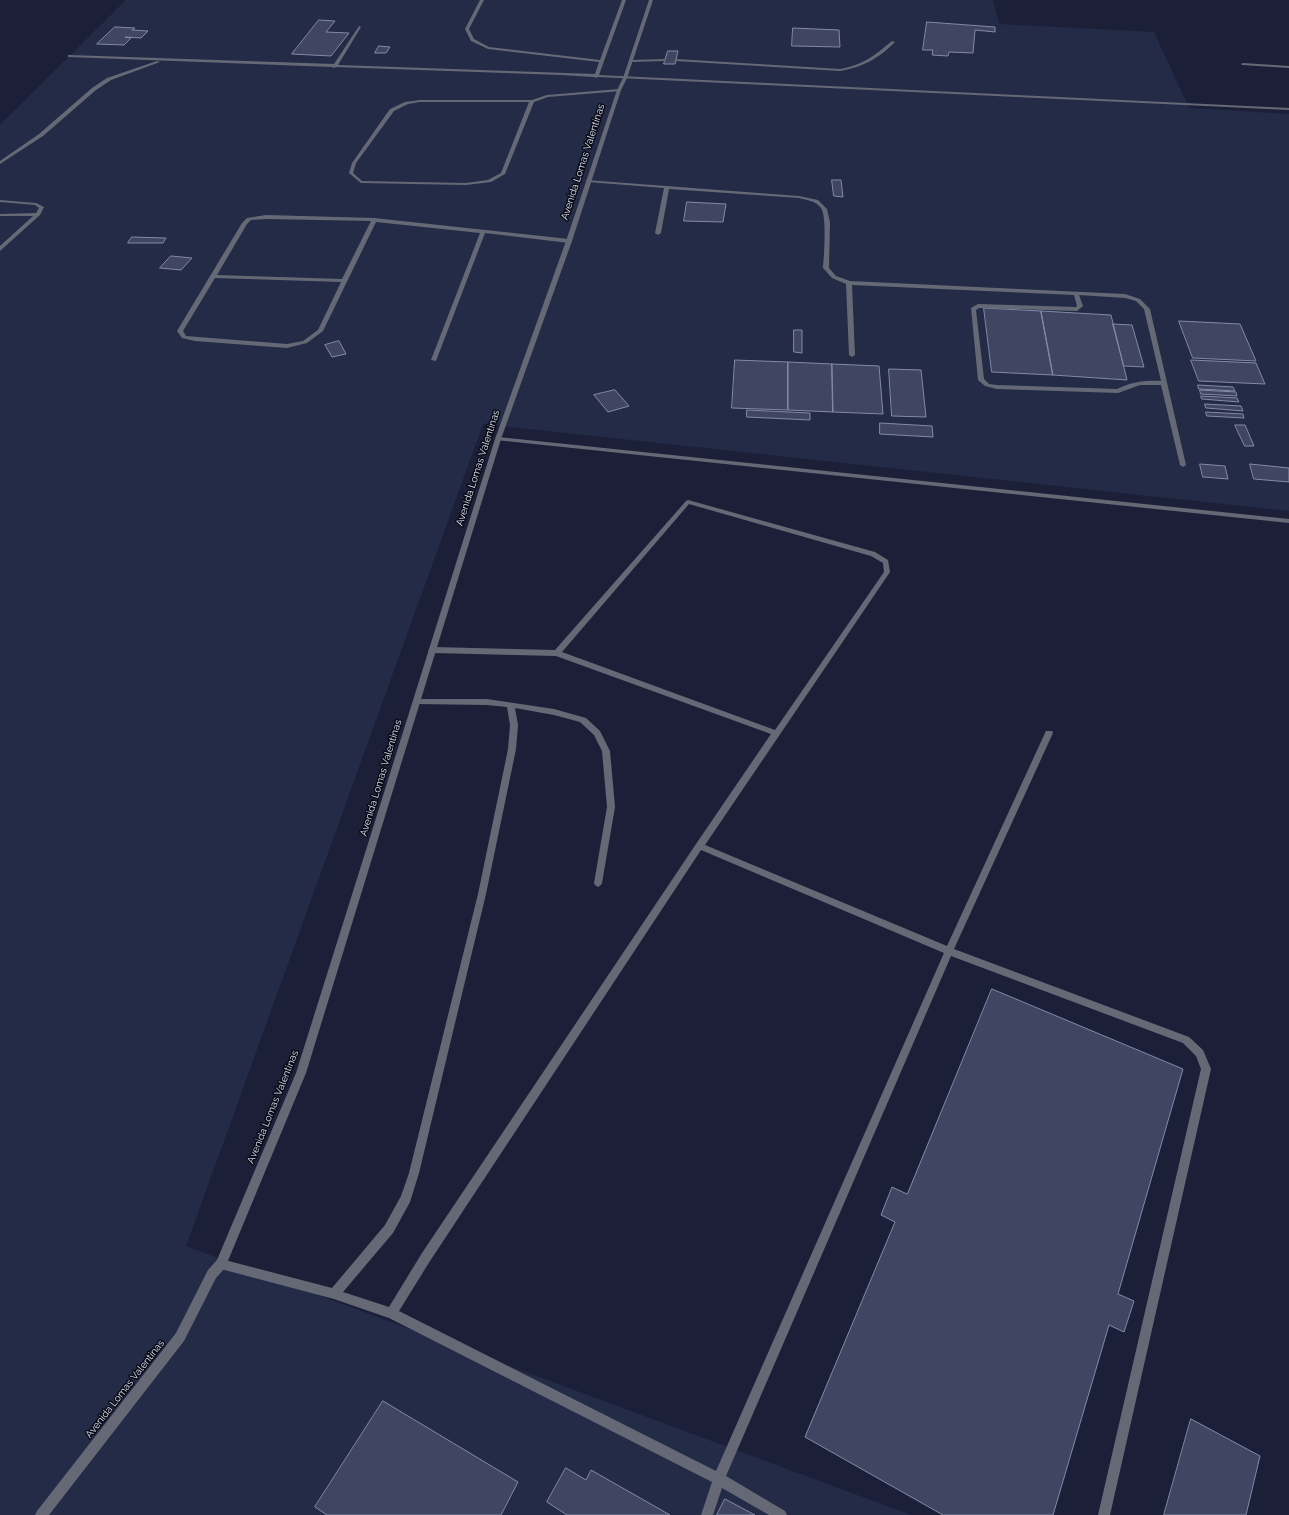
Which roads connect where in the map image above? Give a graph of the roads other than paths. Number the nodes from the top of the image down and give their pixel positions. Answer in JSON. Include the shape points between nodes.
{"nodes":[{"id":1,"x":482,"y":0,"type":"edge"},
{"id":2,"x":624,"y":0,"type":"edge"},
{"id":3,"x":651,"y":0,"type":"edge"},
{"id":4,"x":359,"y":27,"type":"dead end"},
{"id":5,"x":893,"y":42,"type":"dead end"},
{"id":6,"x":69,"y":56,"type":"dead end"},
{"id":7,"x":164,"y":60,"type":"junction"},
{"id":8,"x":665,"y":60,"type":"dead end"},
{"id":9,"x":676,"y":60,"type":"dead end"},
{"id":10,"x":602,"y":61,"type":"junction"},
{"id":11,"x":631,"y":61,"type":"junction"},
{"id":12,"x":1242,"y":64,"type":"dead end"},
{"id":13,"x":334,"y":67,"type":"junction"},
{"id":14,"x":1289,"y":67,"type":"edge"},
{"id":15,"x":596,"y":76,"type":"junction"},
{"id":16,"x":625,"y":78,"type":"junction"},
{"id":17,"x":619,"y":90,"type":"junction"},
{"id":18,"x":532,"y":101,"type":"junction"},
{"id":19,"x":1289,"y":109,"type":"edge"},
{"id":20,"x":0,"y":163,"type":"edge"},
{"id":21,"x":588,"y":181,"type":"junction"},
{"id":22,"x":667,"y":187,"type":"junction"},
{"id":23,"x":0,"y":201,"type":"edge"},
{"id":24,"x":38,"y":214,"type":"junction"},
{"id":25,"x":0,"y":215,"type":"edge"},
{"id":26,"x":374,"y":220,"type":"junction"},
{"id":27,"x":483,"y":231,"type":"junction"},
{"id":28,"x":658,"y":233,"type":"dead end"},
{"id":29,"x":569,"y":241,"type":"junction"},
{"id":30,"x":0,"y":249,"type":"edge"},
{"id":31,"x":213,"y":276,"type":"junction"},
{"id":32,"x":344,"y":281,"type":"junction"},
{"id":33,"x":849,"y":282,"type":"junction"},
{"id":34,"x":1076,"y":293,"type":"junction"},
{"id":35,"x":852,"y":355,"type":"dead end"},
{"id":36,"x":434,"y":360,"type":"dead end"},
{"id":37,"x":1164,"y":383,"type":"junction"},
{"id":38,"x":498,"y":439,"type":"junction"},
{"id":39,"x":1183,"y":465,"type":"dead end"},
{"id":40,"x":1289,"y":521,"type":"edge"},
{"id":41,"x":432,"y":650,"type":"junction"},
{"id":42,"x":557,"y":653,"type":"junction"},
{"id":43,"x":417,"y":701,"type":"junction"},
{"id":44,"x":510,"y":705,"type":"junction"},
{"id":45,"x":776,"y":733,"type":"junction"},
{"id":46,"x":1049,"y":733,"type":"dead end"},
{"id":47,"x":699,"y":846,"type":"junction"},
{"id":48,"x":598,"y":883,"type":"dead end"},
{"id":49,"x":949,"y":952,"type":"junction"},
{"id":50,"x":221,"y":1264,"type":"junction"},
{"id":51,"x":334,"y":1294,"type":"junction"},
{"id":52,"x":391,"y":1313,"type":"junction"},
{"id":53,"x":719,"y":1479,"type":"junction"},
{"id":54,"x":41,"y":1515,"type":"edge"},
{"id":55,"x":707,"y":1515,"type":"edge"},
{"id":56,"x":781,"y":1515,"type":"edge"},
{"id":57,"x":1104,"y":1515,"type":"edge"}],
"edges":[{"from":1,"to":10,"type":"street","via":[[467,29],[472,40],[488,48]]},
{"from":2,"to":10,"type":"street"},
{"from":3,"to":11,"type":"street","name":"Avenida Lomas Valentinas"},
{"from":4,"to":13,"type":"street"},
{"from":5,"to":9,"type":"street","via":[[868,63],[840,70]]},
{"from":6,"to":7,"type":"street"},
{"from":7,"to":13,"type":"street"},
{"from":7,"to":20,"type":"street","via":[[109,79],[41,135]]},
{"from":8,"to":11,"type":"street"},
{"from":10,"to":15,"type":"street"},
{"from":11,"to":16,"type":"street","name":"Avenida Lomas Valentinas"},
{"from":12,"to":14,"type":"street"},
{"from":13,"to":15,"type":"street"},
{"from":15,"to":16,"type":"street"},
{"from":16,"to":17,"type":"street","name":"Avenida Lomas Valentinas"},
{"from":16,"to":19,"type":"street"},
{"from":17,"to":18,"type":"street","via":[[547,96]]},
{"from":17,"to":21,"type":"street","name":"Avenida Lomas Valentinas"},
{"from":18,"to":18,"type":"street","via":[[503,174],[489,181],[466,184],[361,182],[352,173],[354,163],[397,106],[420,102]]},
{"from":21,"to":22,"type":"street"},
{"from":21,"to":29,"type":"street","name":"Avenida Lomas Valentinas"},
{"from":22,"to":28,"type":"street"},
{"from":22,"to":33,"type":"street","via":[[799,197],[816,201],[825,209],[827,222],[826,268],[834,277]]},
{"from":23,"to":24,"type":"street","via":[[36,204],[42,207]]},
{"from":24,"to":25,"type":"street"},
{"from":24,"to":30,"type":"street"},
{"from":26,"to":27,"type":"street"},
{"from":26,"to":31,"type":"street","via":[[280,217],[249,219]]},
{"from":26,"to":32,"type":"street"},
{"from":27,"to":29,"type":"street"},
{"from":27,"to":36,"type":"street"},
{"from":29,"to":38,"type":"street","name":"Avenida Lomas Valentinas"},
{"from":31,"to":32,"type":"street"},
{"from":31,"to":32,"type":"street","via":[[180,331],[184,338],[287,346],[299,344],[310,340],[320,331]]},
{"from":33,"to":34,"type":"street"},
{"from":33,"to":35,"type":"street"},
{"from":34,"to":37,"type":"street","via":[[1125,296],[1138,300],[1147,309]]},
{"from":34,"to":37,"type":"street","via":[[1080,306],[1077,309],[978,306],[973,310],[981,380],[987,385],[997,387],[1118,391],[1130,384]]},
{"from":37,"to":39,"type":"street"},
{"from":38,"to":40,"type":"street"},
{"from":38,"to":41,"type":"street","name":"Avenida Lomas Valentinas"},
{"from":41,"to":42,"type":"street"},
{"from":41,"to":43,"type":"street","name":"Avenida Lomas Valentinas"},
{"from":42,"to":45,"type":"street"},
{"from":42,"to":45,"type":"street","via":[[688,502],[874,554],[886,562],[887,572]]},
{"from":43,"to":44,"type":"street","via":[[487,702]]},
{"from":43,"to":50,"type":"street","name":"Avenida Lomas Valentinas","via":[[301,1073]]},
{"from":44,"to":48,"type":"street","via":[[561,713],[583,720],[597,732],[606,751],[611,807]]},
{"from":44,"to":51,"type":"street","via":[[514,725],[512,750],[482,894],[414,1173],[406,1198],[389,1229]]},
{"from":45,"to":47,"type":"street"},
{"from":46,"to":49,"type":"street"},
{"from":47,"to":49,"type":"street"},
{"from":47,"to":52,"type":"street"},
{"from":49,"to":53,"type":"street"},
{"from":49,"to":57,"type":"street","via":[[1186,1040],[1200,1053],[1206,1069]]},
{"from":50,"to":51,"type":"street"},
{"from":50,"to":54,"type":"street","name":"Avenida Lomas Valentinas","via":[[212,1274],[180,1337]]},
{"from":51,"to":52,"type":"street"},
{"from":52,"to":53,"type":"street"},
{"from":53,"to":55,"type":"street"},
{"from":53,"to":56,"type":"street"}]}
